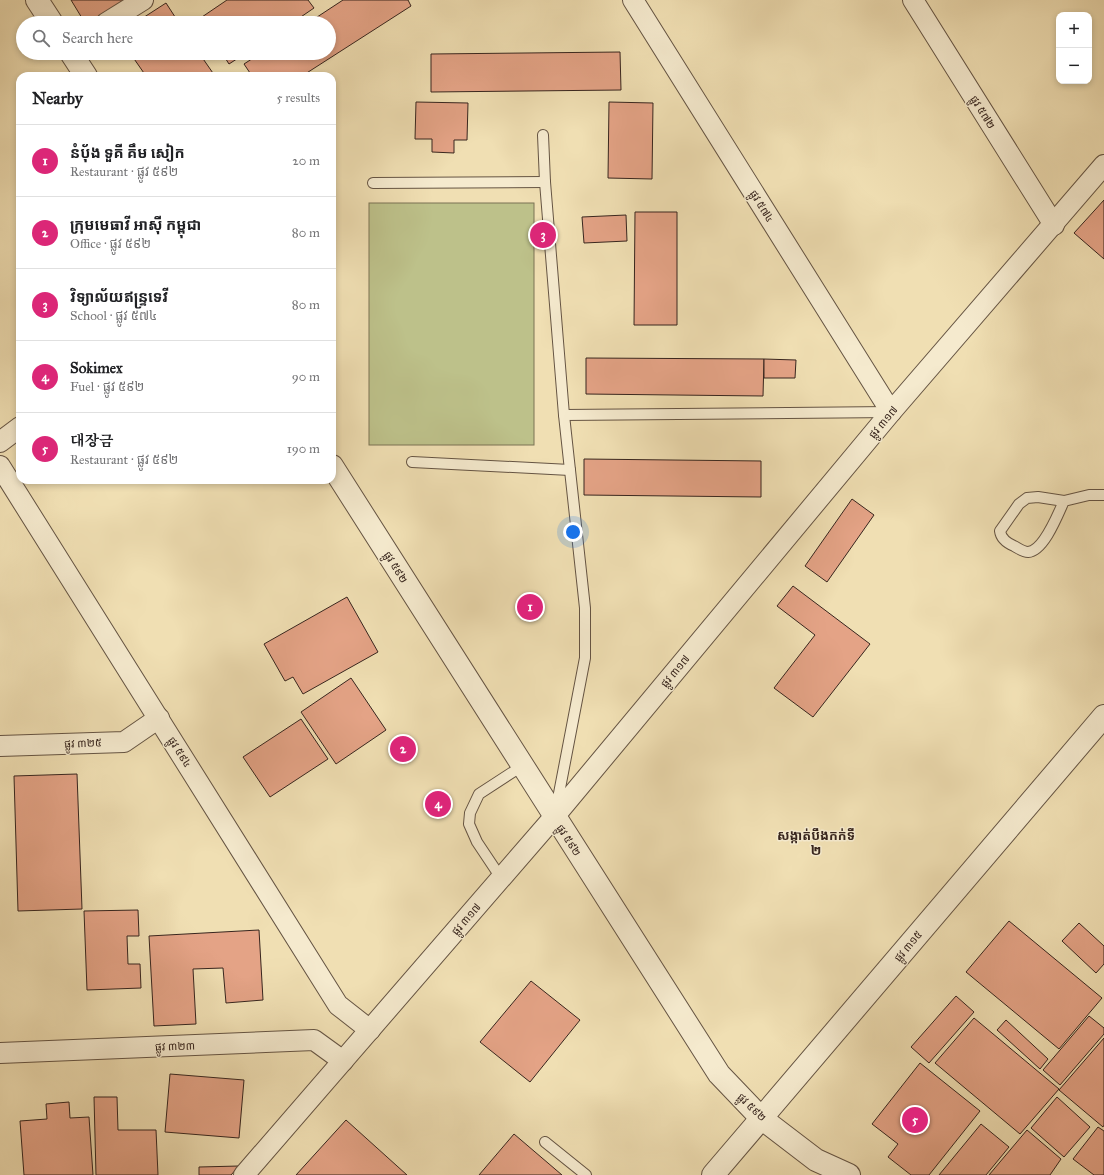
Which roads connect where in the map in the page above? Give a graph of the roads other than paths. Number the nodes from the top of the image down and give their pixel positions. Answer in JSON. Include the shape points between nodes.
{"nodes":[{"id":1,"x":37,"y":0,"type":"edge"},
{"id":2,"x":144,"y":0,"type":"edge"},
{"id":3,"x":632,"y":0,"type":"edge"},
{"id":4,"x":913,"y":0,"type":"edge"},
{"id":5,"x":47,"y":16,"type":"edge"},
{"id":6,"x":118,"y":16,"type":"edge"},
{"id":7,"x":76,"y":60,"type":"edge"},
{"id":8,"x":83,"y":72,"type":"edge"},
{"id":9,"x":544,"y":135,"type":"dead end"},
{"id":10,"x":1104,"y":165,"type":"edge"},
{"id":11,"x":545,"y":182,"type":"junction"},
{"id":12,"x":373,"y":183,"type":"dead end"},
{"id":13,"x":1054,"y":224,"type":"junction"},
{"id":14,"x":891,"y":412,"type":"junction"},
{"id":15,"x":564,"y":415,"type":"junction"},
{"id":16,"x":16,"y":430,"type":"edge"},
{"id":17,"x":0,"y":442,"type":"edge"},
{"id":18,"x":412,"y":462,"type":"dead end"},
{"id":19,"x":0,"y":466,"type":"edge"},
{"id":20,"x":570,"y":470,"type":"junction"},
{"id":21,"x":336,"y":472,"type":"edge"},
{"id":22,"x":1104,"y":495,"type":"edge"},
{"id":23,"x":1064,"y":501,"type":"junction"},
{"id":24,"x":1104,"y":716,"type":"edge"},
{"id":25,"x":159,"y":718,"type":"junction"},
{"id":26,"x":0,"y":746,"type":"edge"},
{"id":27,"x":522,"y":766,"type":"junction"},
{"id":28,"x":554,"y":817,"type":"junction"},
{"id":29,"x":501,"y":878,"type":"junction"},
{"id":30,"x":370,"y":1030,"type":"junction"},
{"id":31,"x":0,"y":1053,"type":"edge"},
{"id":32,"x":343,"y":1061,"type":"junction"},
{"id":33,"x":761,"y":1118,"type":"junction"},
{"id":34,"x":545,"y":1142,"type":"dead end"},
{"id":35,"x":244,"y":1175,"type":"edge"},
{"id":36,"x":586,"y":1175,"type":"edge"},
{"id":37,"x":713,"y":1175,"type":"edge"},
{"id":38,"x":848,"y":1175,"type":"edge"}],
"edges":[{"from":1,"to":5,"type":"street"},
{"from":2,"to":6,"type":"street"},
{"from":3,"to":14,"type":"street","name":"ផ្លូវ ៥៧៤"},
{"from":4,"to":13,"type":"street","name":"ផ្លូវ ៥៧២"},
{"from":7,"to":8,"type":"street"},
{"from":9,"to":11,"type":"lane"},
{"from":10,"to":13,"type":"street","name":"ផ្លូវ ៣១៧"},
{"from":11,"to":12,"type":"lane"},
{"from":11,"to":15,"type":"lane"},
{"from":13,"to":14,"type":"street","name":"ផ្លូវ ៣១៧"},
{"from":14,"to":15,"type":"lane"},
{"from":14,"to":28,"type":"street","name":"ផ្លូវ ៣១៧"},
{"from":15,"to":20,"type":"lane"},
{"from":16,"to":17,"type":"street"},
{"from":18,"to":20,"type":"lane"},
{"from":19,"to":25,"type":"street","name":"ផ្លូវ ៥៩៤"},
{"from":20,"to":28,"type":"lane","via":[[585,608],[585,658]]},
{"from":21,"to":27,"type":"street","name":"ផ្លូវ ៥៩២"},
{"from":22,"to":23,"type":"lane","via":[[1088,495]]},
{"from":23,"to":23,"type":"lane","via":[[1042,544],[1033,551],[1026,552],[1007,543],[1001,537],[1000,531],[1018,504],[1027,498]]},
{"from":24,"to":33,"type":"street","name":"ផ្លូវ ៣១៥"},
{"from":25,"to":26,"type":"street","name":"ផ្លូវ ៣២៥","via":[[124,742]]},
{"from":25,"to":30,"type":"street","name":"ផ្លូវ ៥៩៤","via":[[338,1005]]},
{"from":27,"to":28,"type":"street","name":"ផ្លូវ ៥៩២"},
{"from":27,"to":29,"type":"lane","via":[[479,794],[470,813],[469,824],[477,842]]},
{"from":28,"to":29,"type":"street","name":"ផ្លូវ ៣១៧"},
{"from":28,"to":33,"type":"street","name":"ផ្លូវ ៥៩២","via":[[719,1074]]},
{"from":29,"to":30,"type":"street","name":"ផ្លូវ ៣១៧"},
{"from":30,"to":32,"type":"street","name":"ផ្លូវ ៣១៧"},
{"from":31,"to":32,"type":"street","name":"ផ្លូវ ៣២៣","via":[[314,1040]]},
{"from":32,"to":35,"type":"street","name":"ផ្លូវ ៣១៧"},
{"from":33,"to":37,"type":"street","name":"ផ្លូវ ៣១៥"},
{"from":33,"to":38,"type":"street","name":"ផ្លូវ ៥៩២","via":[[816,1160]]},
{"from":34,"to":36,"type":"lane"}]}
